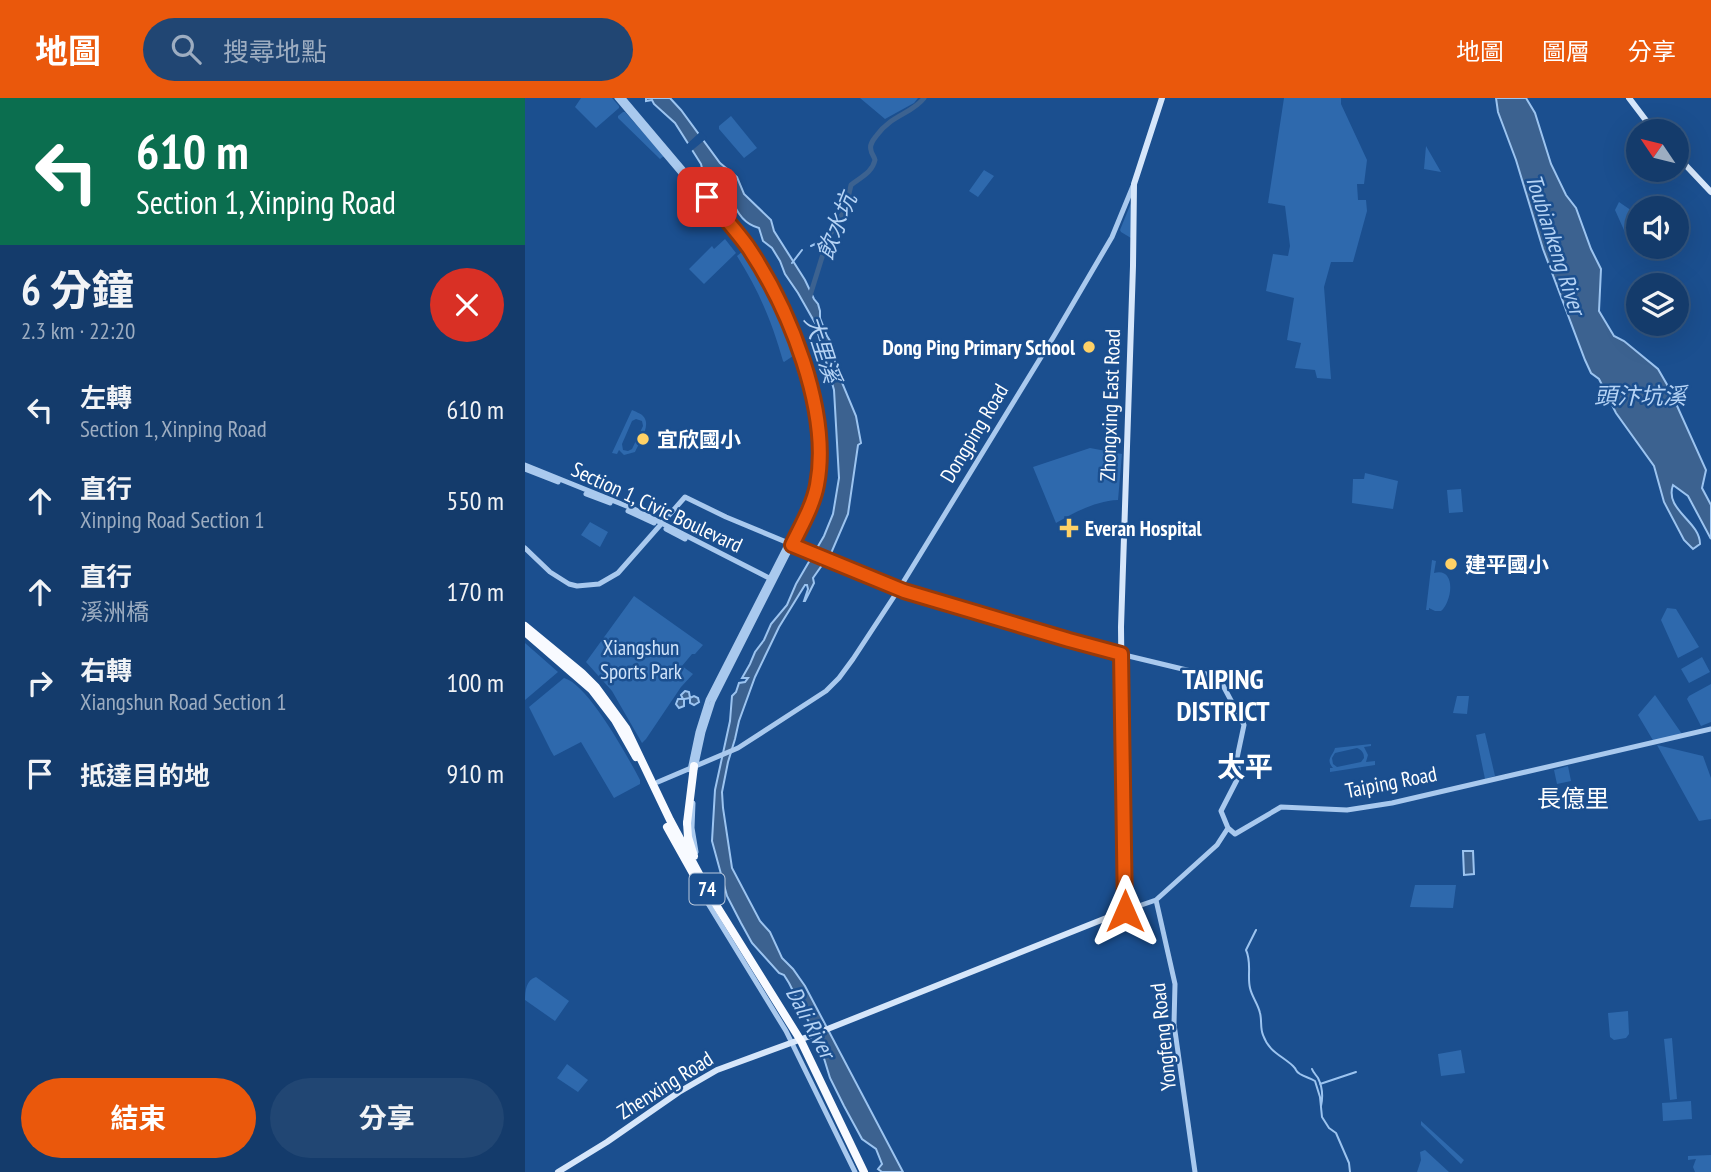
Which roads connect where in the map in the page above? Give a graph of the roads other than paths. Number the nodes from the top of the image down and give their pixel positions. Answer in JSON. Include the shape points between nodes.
{"nodes":[{"id":1,"x":617,"y":98,"type":"edge"},
{"id":2,"x":624,"y":98,"type":"edge"},
{"id":3,"x":1163,"y":98,"type":"edge"},
{"id":4,"x":1629,"y":98,"type":"edge"},
{"id":5,"x":1645,"y":119,"type":"edge"},
{"id":6,"x":1689,"y":168,"type":"edge"},
{"id":7,"x":1134,"y":184,"type":"junction"},
{"id":8,"x":1711,"y":191,"type":"edge"},
{"id":9,"x":525,"y":467,"type":"edge"},
{"id":10,"x":660,"y":524,"type":"junction"},
{"id":11,"x":790,"y":544,"type":"junction"},
{"id":12,"x":525,"y":548,"type":"edge"},
{"id":13,"x":771,"y":580,"type":"junction"},
{"id":14,"x":899,"y":589,"type":"junction"},
{"id":15,"x":525,"y":626,"type":"edge"},
{"id":16,"x":525,"y":635,"type":"edge"},
{"id":17,"x":1121,"y":654,"type":"junction"},
{"id":18,"x":1711,"y":729,"type":"edge"},
{"id":19,"x":695,"y":766,"type":"junction"},
{"id":20,"x":658,"y":782,"type":"dead end"},
{"id":21,"x":1228,"y":828,"type":"junction"},
{"id":22,"x":671,"y":838,"type":"dead end"},
{"id":23,"x":684,"y":860,"type":"junction"},
{"id":24,"x":689,"y":871,"type":"junction"},
{"id":25,"x":1156,"y":900,"type":"junction"},
{"id":26,"x":1125,"y":911,"type":"junction"},
{"id":27,"x":730,"y":927,"type":"junction"},
{"id":28,"x":795,"y":1042,"type":"junction"},
{"id":29,"x":558,"y":1172,"type":"edge"},
{"id":30,"x":857,"y":1172,"type":"edge"},
{"id":31,"x":864,"y":1172,"type":"edge"},
{"id":32,"x":1195,"y":1172,"type":"edge"}],
"edges":[{"from":1,"to":11,"type":"street","via":[[743,248],[788,333],[810,405],[815,448],[810,493]]},
{"from":2,"to":11,"type":"street","via":[[747,245],[789,324],[819,423],[820,450],[816,488]]},
{"from":3,"to":7,"type":"main road","name":"Dongping Road"},
{"from":4,"to":5,"type":"main road"},
{"from":6,"to":8,"type":"main road"},
{"from":7,"to":14,"type":"street","name":"Dongping Road","via":[[1107,247]]},
{"from":7,"to":17,"type":"main road","name":"Zhongxing East Road"},
{"from":9,"to":10,"type":"street","name":"Section 1, Civic Boulevard"},
{"from":10,"to":11,"type":"street","via":[[685,497]]},
{"from":10,"to":12,"type":"street","via":[[618,573],[599,584],[569,584]]},
{"from":10,"to":13,"type":"street","name":"Section 1, Civic Boulevard"},
{"from":11,"to":13,"type":"street"},
{"from":11,"to":14,"type":"street"},
{"from":13,"to":19,"type":"street","via":[[713,701]]},
{"from":14,"to":17,"type":"street"},
{"from":14,"to":19,"type":"street","name":"Dongping Road","via":[[831,687],[738,748]]},
{"from":15,"to":27,"type":"highway","number":"74","bridge":true,"via":[[604,695],[636,746],[670,820]]},
{"from":16,"to":30,"type":"highway","number":"74","bridge":true,"via":[[616,721],[692,873],[795,1041]]},
{"from":17,"to":21,"type":"street","via":[[1218,676],[1244,725],[1237,758],[1240,776],[1221,811]]},
{"from":17,"to":26,"type":"main road","name":"Zhongxing East Road"},
{"from":18,"to":21,"type":"street","name":"Taiping Road","via":[[1370,807],[1281,807],[1235,834]]},
{"from":19,"to":20,"type":"street","name":"Dongping Road"},
{"from":19,"to":23,"type":"street","via":[[684,818]]},
{"from":19,"to":24,"type":"street","via":[[692,828],[696,857]]},
{"from":19,"to":27,"type":"highway","bridge":true,"via":[[688,837]]},
{"from":21,"to":25,"type":"street","via":[[1217,845]]},
{"from":22,"to":23,"type":"street"},
{"from":23,"to":24,"type":"street"},
{"from":24,"to":28,"type":"street"},
{"from":25,"to":26,"type":"street"},
{"from":25,"to":32,"type":"street","name":"Yongfeng Road","via":[[1175,984],[1174,1024]]},
{"from":26,"to":28,"type":"main road","name":"Zhenxing Road"},
{"from":27,"to":31,"type":"highway","number":"74","bridge":true,"via":[[801,1041]]},
{"from":28,"to":29,"type":"main road","name":"Zhenxing Road","via":[[717,1070]]},
{"from":28,"to":30,"type":"street"}]}
